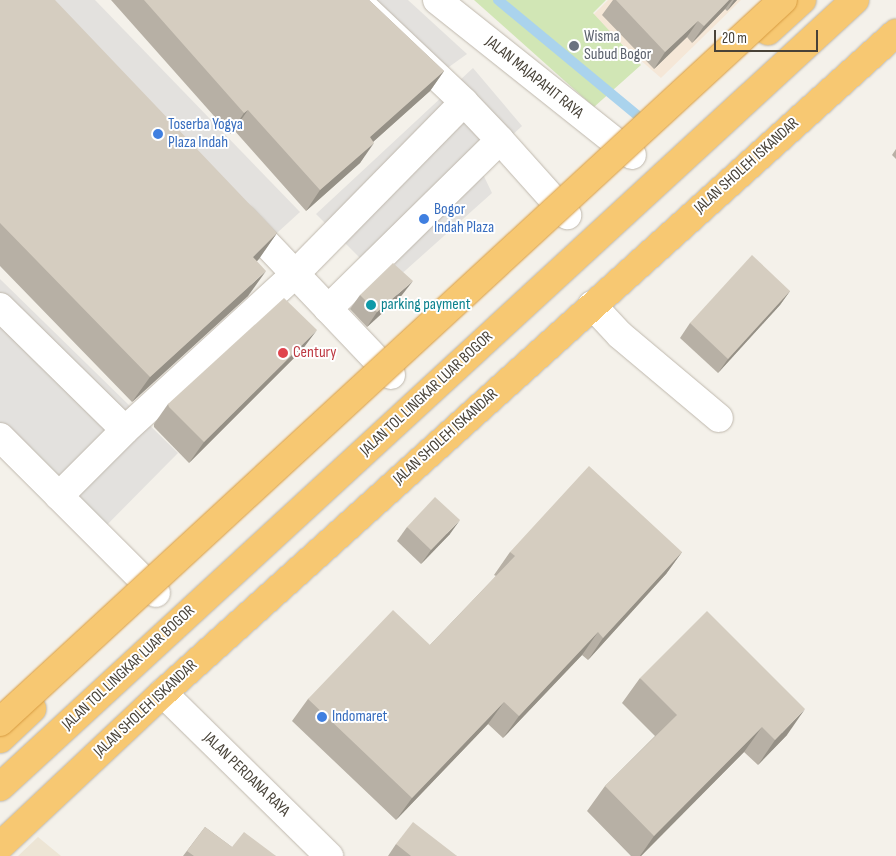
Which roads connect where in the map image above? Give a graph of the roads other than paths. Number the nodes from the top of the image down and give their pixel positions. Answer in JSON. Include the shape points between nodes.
{"nodes":[{"id":1,"x":356,"y":0,"type":"edge"},
{"id":2,"x":437,"y":0,"type":"edge"},
{"id":3,"x":783,"y":0,"type":"edge"},
{"id":4,"x":802,"y":0,"type":"edge"},
{"id":5,"x":855,"y":0,"type":"edge"},
{"id":6,"x":896,"y":33,"type":"edge"},
{"id":7,"x":464,"y":102,"type":"junction"},
{"id":8,"x":500,"y":140,"type":"junction"},
{"id":9,"x":632,"y":155,"type":"junction"},
{"id":10,"x":228,"y":203,"type":"edge"},
{"id":11,"x":567,"y":214,"type":"junction"},
{"id":12,"x":296,"y":274,"type":"junction"},
{"id":13,"x":592,"y":305,"type":"junction"},
{"id":14,"x":0,"y":307,"type":"edge"},
{"id":15,"x":328,"y":309,"type":"junction"},
{"id":16,"x":391,"y":375,"type":"junction"},
{"id":17,"x":719,"y":418,"type":"dead end"},
{"id":18,"x":125,"y":430,"type":"junction"},
{"id":19,"x":0,"y":437,"type":"edge"},
{"id":20,"x":59,"y":496,"type":"junction"},
{"id":21,"x":156,"y":593,"type":"junction"},
{"id":22,"x":162,"y":694,"type":"junction"},
{"id":23,"x":0,"y":722,"type":"edge"},
{"id":24,"x":0,"y":739,"type":"edge"},
{"id":25,"x":0,"y":788,"type":"edge"},
{"id":26,"x":0,"y":846,"type":"edge"},
{"id":27,"x":329,"y":856,"type":"edge"}],
"edges":[{"from":1,"to":7,"type":"street"},
{"from":2,"to":9,"type":"street","name":"JALAN MAJAPAHIT RAYA"},
{"from":3,"to":23,"type":"highway","bridge":true},
{"from":4,"to":9,"type":"highway"},
{"from":5,"to":25,"type":"highway","name":"JALAN TOL LINGKAR LUAR BOGOR"},
{"from":6,"to":13,"type":"highway","name":"JALAN SHOLEH ISKANDAR"},
{"from":7,"to":8,"type":"street"},
{"from":7,"to":12,"type":"street"},
{"from":8,"to":11,"type":"street"},
{"from":8,"to":15,"type":"street"},
{"from":9,"to":11,"type":"highway"},
{"from":10,"to":12,"type":"street"},
{"from":11,"to":16,"type":"highway"},
{"from":12,"to":15,"type":"street"},
{"from":12,"to":18,"type":"street"},
{"from":13,"to":17,"type":"street","via":[[620,335]]},
{"from":13,"to":22,"type":"highway","name":"JALAN SHOLEH ISKANDAR"},
{"from":14,"to":18,"type":"street"},
{"from":15,"to":16,"type":"street"},
{"from":16,"to":21,"type":"highway"},
{"from":18,"to":20,"type":"street"},
{"from":19,"to":20,"type":"street"},
{"from":20,"to":21,"type":"street"},
{"from":21,"to":24,"type":"highway"},
{"from":22,"to":26,"type":"highway","name":"JALAN SHOLEH ISKANDAR"},
{"from":22,"to":27,"type":"street","name":"JALAN PERDANA RAYA"}]}
